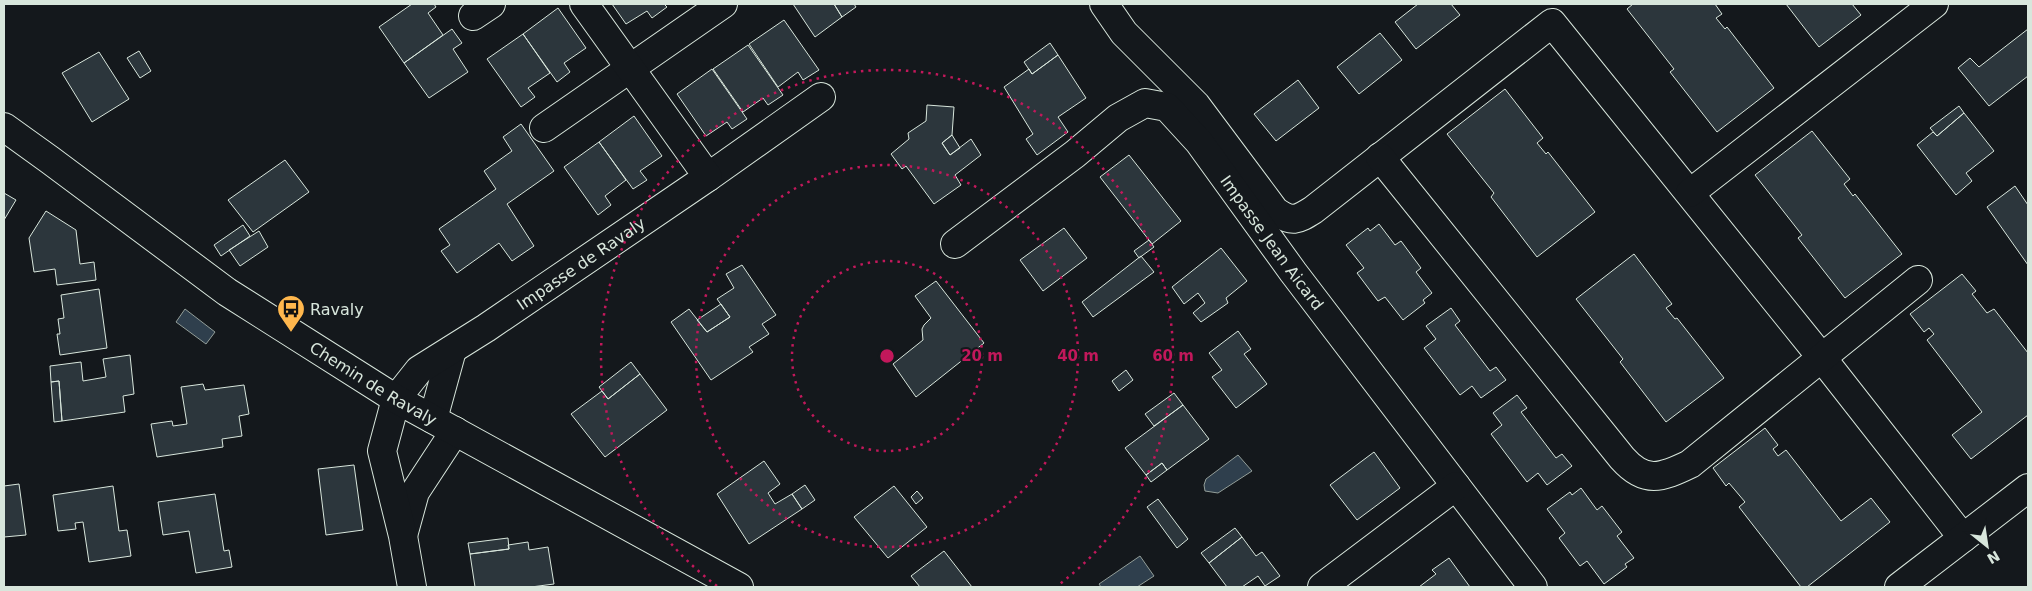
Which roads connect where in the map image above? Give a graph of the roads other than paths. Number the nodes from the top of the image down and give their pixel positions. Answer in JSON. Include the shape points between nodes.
{"nodes":[{"id":1,"x":584,"y":4,"type":"edge"},
{"id":2,"x":723,"y":4,"type":"edge"},
{"id":3,"x":1104,"y":4,"type":"edge"},
{"id":4,"x":1934,"y":4,"type":"edge"},
{"id":5,"x":629,"y":68,"type":"junction"},
{"id":6,"x":821,"y":97,"type":"dead end"},
{"id":7,"x":4,"y":127,"type":"edge"},
{"id":8,"x":544,"y":128,"type":"dead end"},
{"id":9,"x":1380,"y":157,"type":"junction"},
{"id":10,"x":708,"y":177,"type":"junction"},
{"id":11,"x":1690,"y":193,"type":"junction"},
{"id":12,"x":954,"y":244,"type":"dead end"},
{"id":13,"x":1918,"y":280,"type":"dead end"},
{"id":14,"x":452,"y":350,"type":"junction"},
{"id":15,"x":1822,"y":358,"type":"junction"},
{"id":16,"x":396,"y":399,"type":"junction"},
{"id":17,"x":444,"y":425,"type":"junction"},
{"id":18,"x":1456,"y":486,"type":"junction"},
{"id":19,"x":2028,"y":488,"type":"edge"},
{"id":20,"x":403,"y":536,"type":"junction"},
{"id":21,"x":1963,"y":538,"type":"junction"},
{"id":22,"x":412,"y":587,"type":"edge"},
{"id":23,"x":739,"y":587,"type":"edge"},
{"id":24,"x":1322,"y":587,"type":"edge"},
{"id":25,"x":1532,"y":587,"type":"edge"},
{"id":26,"x":1899,"y":587,"type":"edge"}],
"edges":[{"from":1,"to":5,"type":"street"},
{"from":2,"to":5,"type":"street"},
{"from":3,"to":9,"type":"street","via":[[1124,33],[1196,105],[1275,211],[1286,218],[1298,219],[1313,210]]},
{"from":4,"to":11,"type":"street"},
{"from":5,"to":8,"type":"street"},
{"from":5,"to":10,"type":"street"},
{"from":6,"to":10,"type":"street","name":"Impasse de Ravaly"},
{"from":7,"to":16,"type":"street","name":"Chemin de Ravaly","via":[[227,292]]},
{"from":9,"to":11,"type":"street","via":[[1552,23]]},
{"from":9,"to":15,"type":"street","via":[[1632,470],[1651,477],[1668,475],[1690,464]]},
{"from":10,"to":14,"type":"street","name":"Impasse de Ravaly"},
{"from":11,"to":15,"type":"street"},
{"from":12,"to":18,"type":"street","name":"Impasse Jean Aicard","via":[[1118,118],[1145,103],[1167,107],[1199,142],[1293,272]]},
{"from":13,"to":15,"type":"street"},
{"from":14,"to":16,"type":"street","name":"Impasse de Ravaly","via":[[418,370]]},
{"from":14,"to":17,"type":"street"},
{"from":15,"to":21,"type":"street"},
{"from":16,"to":17,"type":"street","name":"Chemin de Ravaly"},
{"from":16,"to":20,"type":"street","via":[[382,451]]},
{"from":17,"to":20,"type":"street","via":[[415,492]]},
{"from":17,"to":23,"type":"street","name":"Chemin de Ravaly"},
{"from":18,"to":24,"type":"street"},
{"from":18,"to":25,"type":"street","name":"Impasse Jean Aicard"},
{"from":19,"to":21,"type":"street"},
{"from":20,"to":22,"type":"street"},
{"from":21,"to":26,"type":"street"}]}
